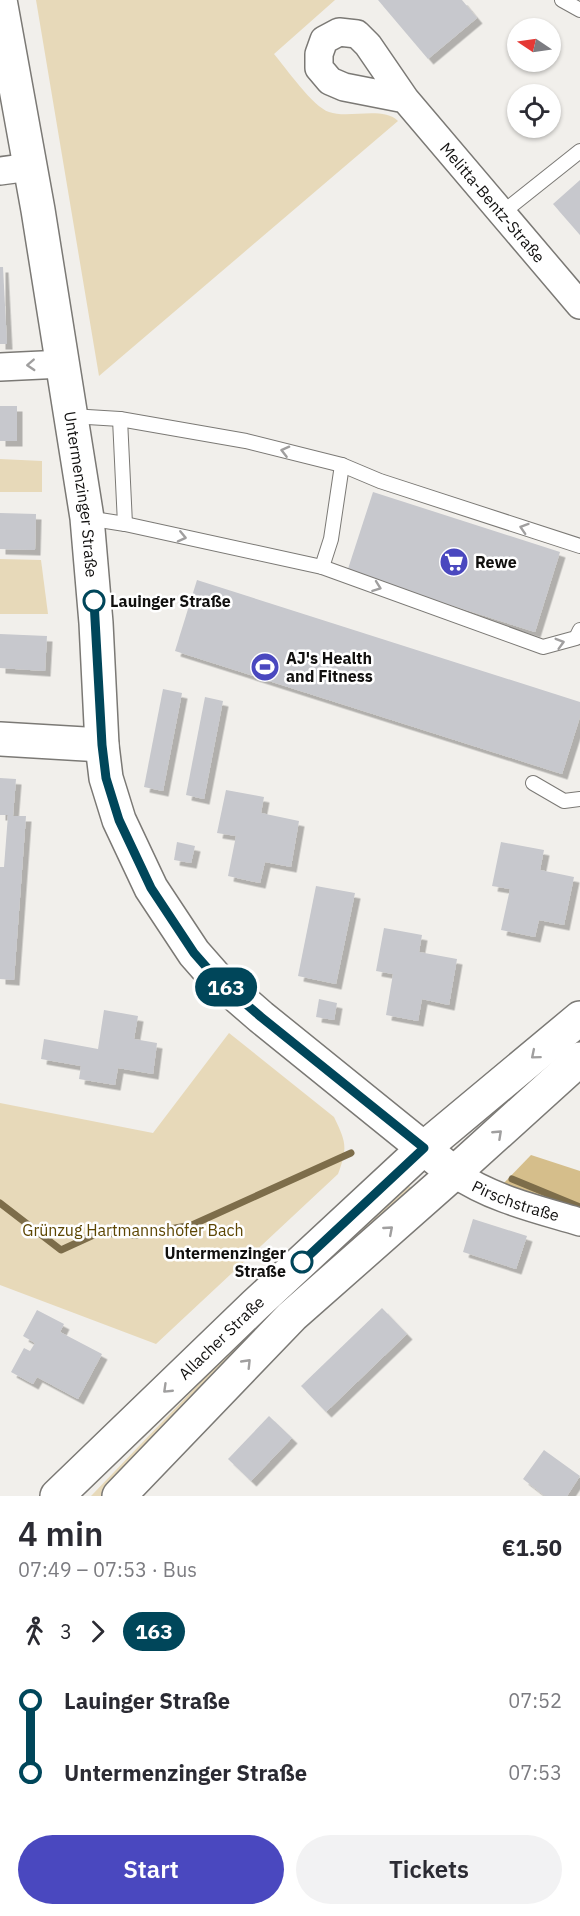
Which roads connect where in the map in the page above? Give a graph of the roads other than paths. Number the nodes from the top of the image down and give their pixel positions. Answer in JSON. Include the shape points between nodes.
{"nodes":[{"id":1,"x":0,"y":0,"type":"edge"},
{"id":2,"x":562,"y":0,"type":"edge"},
{"id":3,"x":580,"y":10,"type":"edge"},
{"id":4,"x":405,"y":99,"type":"dead end"},
{"id":5,"x":580,"y":151,"type":"edge"},
{"id":6,"x":15,"y":169,"type":"edge"},
{"id":7,"x":502,"y":213,"type":"junction"},
{"id":8,"x":580,"y":305,"type":"edge"},
{"id":9,"x":63,"y":364,"type":"junction"},
{"id":10,"x":0,"y":367,"type":"edge"},
{"id":11,"x":71,"y":416,"type":"junction"},
{"id":12,"x":120,"y":419,"type":"junction"},
{"id":13,"x":342,"y":465,"type":"junction"},
{"id":14,"x":87,"y":518,"type":"junction"},
{"id":15,"x":125,"y":524,"type":"junction"},
{"id":16,"x":580,"y":546,"type":"edge"},
{"id":17,"x":322,"y":567,"type":"junction"},
{"id":18,"x":580,"y":630,"type":"edge"},
{"id":19,"x":0,"y":739,"type":"edge"},
{"id":20,"x":102,"y":745,"type":"junction"},
{"id":21,"x":533,"y":783,"type":"dead end"},
{"id":22,"x":580,"y":799,"type":"edge"},
{"id":23,"x":580,"y":1018,"type":"edge"},
{"id":24,"x":580,"y":1059,"type":"edge"},
{"id":25,"x":424,"y":1148,"type":"junction"},
{"id":26,"x":454,"y":1173,"type":"junction"},
{"id":27,"x":580,"y":1222,"type":"edge"},
{"id":28,"x":57,"y":1496,"type":"edge"},
{"id":29,"x":119,"y":1496,"type":"edge"}],
"edges":[{"from":1,"to":6,"type":"street","name":"Untermenzinger Straße"},
{"from":2,"to":3,"type":"lane"},
{"from":4,"to":7,"type":"street","name":"Melitta-Bentz-Straße"},
{"from":5,"to":7,"type":"lane"},
{"from":6,"to":9,"type":"street","name":"Untermenzinger Straße"},
{"from":7,"to":8,"type":"street","name":"Melitta-Bentz-Straße"},
{"from":9,"to":10,"type":"street","one_way":true},
{"from":9,"to":11,"type":"street","name":"Untermenzinger Straße"},
{"from":11,"to":12,"type":"lane"},
{"from":11,"to":14,"type":"street","name":"Untermenzinger Straße"},
{"from":13,"to":12,"type":"lane","one_way":true,"via":[[246,441]]},
{"from":12,"to":15,"type":"lane"},
{"from":16,"to":13,"type":"lane","one_way":true,"via":[[380,482]]},
{"from":13,"to":17,"type":"lane","via":[[331,539]]},
{"from":14,"to":15,"type":"lane"},
{"from":14,"to":20,"type":"street","name":"Untermenzinger Straße"},
{"from":15,"to":17,"type":"lane","one_way":true},
{"from":17,"to":18,"type":"lane","one_way":true,"via":[[543,648],[576,638]]},
{"from":19,"to":20,"type":"street"},
{"from":20,"to":25,"type":"street","name":"Untermenzinger Straße","via":[[106,778],[125,834],[151,888],[194,953],[261,1017]]},
{"from":21,"to":22,"type":"lane","via":[[564,801]]},
{"from":23,"to":25,"type":"street","name":"Allacher Straße","one_way":true},
{"from":26,"to":24,"type":"street","name":"Allacher Straße","one_way":true},
{"from":25,"to":26,"type":"street","name":"Untermenzinger Straße"},
{"from":25,"to":28,"type":"street","name":"Allacher Straße","one_way":true},
{"from":26,"to":27,"type":"street","name":"Pirschstraße","via":[[492,1195]]},
{"from":29,"to":26,"type":"street","name":"Allacher Straße","one_way":true,"via":[[292,1316]]}]}
